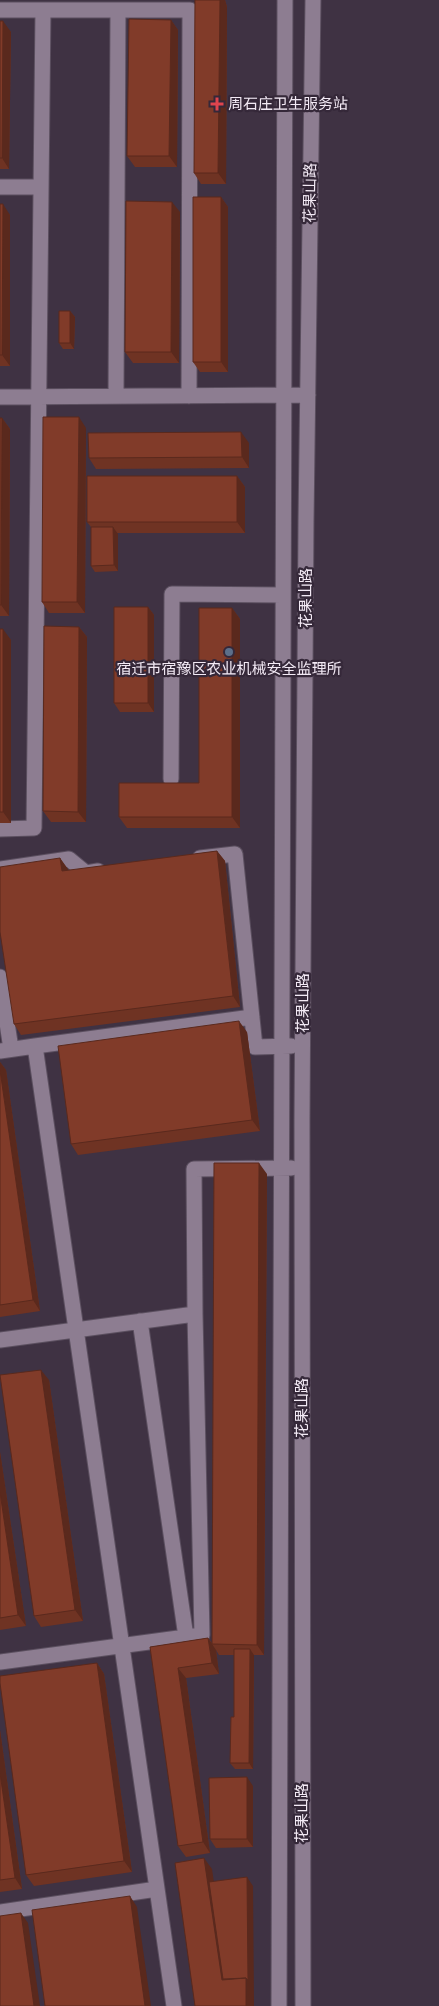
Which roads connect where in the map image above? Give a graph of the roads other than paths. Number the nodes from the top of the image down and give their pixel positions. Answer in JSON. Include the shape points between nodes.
{"nodes":[{"id":1,"x":285,"y":0,"type":"edge"},
{"id":2,"x":313,"y":0,"type":"edge"},
{"id":3,"x":0,"y":10,"type":"edge"},
{"id":4,"x":43,"y":10,"type":"junction"},
{"id":5,"x":118,"y":10,"type":"junction"},
{"id":6,"x":0,"y":187,"type":"edge"},
{"id":7,"x":40,"y":187,"type":"junction"},
{"id":8,"x":116,"y":396,"type":"junction"},
{"id":9,"x":189,"y":396,"type":"junction"},
{"id":10,"x":283,"y":396,"type":"junction"},
{"id":11,"x":308,"y":396,"type":"junction"},
{"id":12,"x":0,"y":397,"type":"edge"},
{"id":13,"x":38,"y":397,"type":"junction"},
{"id":14,"x":283,"y":595,"type":"junction"},
{"id":15,"x":171,"y":779,"type":"dead end"},
{"id":16,"x":0,"y":829,"type":"edge"},
{"id":17,"x":188,"y":860,"type":"edge"},
{"id":18,"x":0,"y":869,"type":"edge"},
{"id":19,"x":114,"y":869,"type":"edge"},
{"id":20,"x":0,"y":977,"type":"edge"},
{"id":21,"x":252,"y":1017,"type":"junction"},
{"id":22,"x":35,"y":1046,"type":"junction"},
{"id":23,"x":281,"y":1046,"type":"junction"},
{"id":24,"x":302,"y":1046,"type":"junction"},
{"id":25,"x":6,"y":1050,"type":"edge"},
{"id":26,"x":281,"y":1168,"type":"junction"},
{"id":27,"x":302,"y":1169,"type":"junction"},
{"id":28,"x":195,"y":1314,"type":"junction"},
{"id":29,"x":140,"y":1322,"type":"junction"},
{"id":30,"x":76,"y":1330,"type":"junction"},
{"id":31,"x":0,"y":1340,"type":"edge"},
{"id":32,"x":186,"y":1637,"type":"junction"},
{"id":33,"x":122,"y":1646,"type":"junction"},
{"id":34,"x":0,"y":1662,"type":"edge"},
{"id":35,"x":157,"y":1889,"type":"junction"},
{"id":36,"x":0,"y":1912,"type":"edge"},
{"id":37,"x":174,"y":2006,"type":"edge"},
{"id":38,"x":279,"y":2006,"type":"edge"},
{"id":39,"x":303,"y":2006,"type":"edge"}],
"edges":[{"from":1,"to":10,"type":"street","name":"花果山路"},
{"from":2,"to":11,"type":"street","name":"花果山路"},
{"from":3,"to":4,"type":"street"},
{"from":4,"to":5,"type":"street"},
{"from":4,"to":7,"type":"street"},
{"from":5,"to":8,"type":"street"},
{"from":5,"to":9,"type":"street","via":[[190,10]]},
{"from":6,"to":7,"type":"street"},
{"from":7,"to":13,"type":"street"},
{"from":8,"to":9,"type":"street"},
{"from":8,"to":13,"type":"street"},
{"from":9,"to":10,"type":"street"},
{"from":10,"to":11,"type":"street"},
{"from":10,"to":14,"type":"street","name":"花果山路"},
{"from":11,"to":24,"type":"street","name":"花果山路"},
{"from":12,"to":13,"type":"street"},
{"from":13,"to":16,"type":"street","via":[[34,828]]},
{"from":14,"to":15,"type":"street","via":[[172,594]]},
{"from":14,"to":23,"type":"street","name":"花果山路"},
{"from":17,"to":21,"type":"street","via":[[235,854]]},
{"from":18,"to":19,"type":"street","via":[[69,859],[86,873]]},
{"from":20,"to":25,"type":"street"},
{"from":21,"to":22,"type":"street"},
{"from":21,"to":23,"type":"street","via":[[255,1046]]},
{"from":22,"to":25,"type":"street"},
{"from":22,"to":30,"type":"street"},
{"from":23,"to":24,"type":"street"},
{"from":23,"to":26,"type":"street","name":"花果山路"},
{"from":24,"to":27,"type":"street","name":"花果山路"},
{"from":26,"to":27,"type":"street"},
{"from":26,"to":28,"type":"street","via":[[194,1169]]},
{"from":26,"to":38,"type":"street","name":"花果山路"},
{"from":27,"to":39,"type":"street","name":"花果山路"},
{"from":28,"to":29,"type":"street"},
{"from":28,"to":32,"type":"street","via":[[202,1635]]},
{"from":29,"to":30,"type":"street"},
{"from":29,"to":32,"type":"street"},
{"from":30,"to":31,"type":"street"},
{"from":30,"to":33,"type":"street"},
{"from":32,"to":33,"type":"street"},
{"from":33,"to":34,"type":"street"},
{"from":33,"to":35,"type":"street"},
{"from":35,"to":36,"type":"street"},
{"from":35,"to":37,"type":"street"}]}
